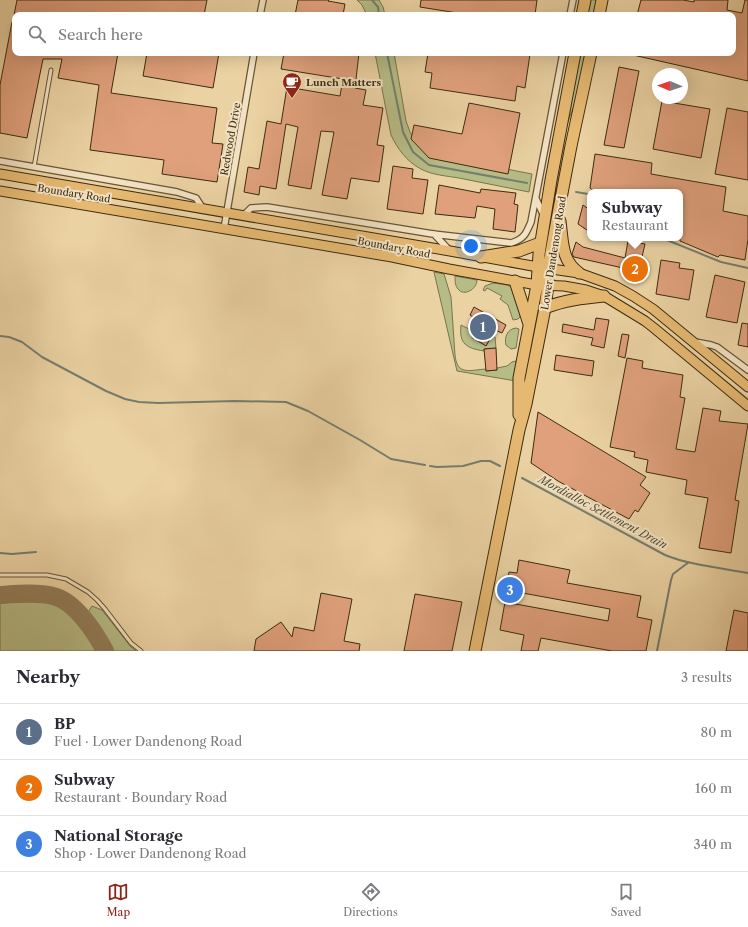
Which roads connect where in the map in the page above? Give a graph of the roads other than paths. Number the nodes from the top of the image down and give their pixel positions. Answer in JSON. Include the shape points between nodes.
{"nodes":[{"id":1,"x":263,"y":0,"type":"edge"},
{"id":2,"x":573,"y":0,"type":"edge"},
{"id":3,"x":585,"y":0,"type":"edge"},
{"id":4,"x":602,"y":0,"type":"edge"},
{"id":5,"x":261,"y":12,"type":"edge"},
{"id":6,"x":571,"y":12,"type":"edge"},
{"id":7,"x":583,"y":12,"type":"edge"},
{"id":8,"x":600,"y":12,"type":"edge"},
{"id":9,"x":253,"y":56,"type":"edge"},
{"id":10,"x":562,"y":56,"type":"edge"},
{"id":11,"x":574,"y":56,"type":"edge"},
{"id":12,"x":590,"y":56,"type":"edge"},
{"id":13,"x":51,"y":70,"type":"dead end"},
{"id":14,"x":0,"y":161,"type":"edge"},
{"id":15,"x":34,"y":167,"type":"junction"},
{"id":16,"x":0,"y":174,"type":"edge"},
{"id":17,"x":0,"y":192,"type":"edge"},
{"id":18,"x":536,"y":200,"type":"junction"},
{"id":19,"x":203,"y":209,"type":"junction"},
{"id":20,"x":559,"y":209,"type":"junction"},
{"id":21,"x":226,"y":213,"type":"junction"},
{"id":22,"x":243,"y":216,"type":"junction"},
{"id":23,"x":545,"y":218,"type":"junction"},
{"id":24,"x":224,"y":229,"type":"junction"},
{"id":25,"x":434,"y":234,"type":"junction"},
{"id":26,"x":540,"y":243,"type":"junction"},
{"id":27,"x":450,"y":251,"type":"junction"},
{"id":28,"x":481,"y":257,"type":"junction"},
{"id":29,"x":543,"y":268,"type":"junction"},
{"id":30,"x":579,"y":273,"type":"junction"},
{"id":31,"x":515,"y":281,"type":"junction"},
{"id":32,"x":542,"y":285,"type":"junction"},
{"id":33,"x":604,"y":296,"type":"junction"},
{"id":34,"x":545,"y":308,"type":"junction"},
{"id":35,"x":529,"y":326,"type":"junction"},
{"id":36,"x":695,"y":342,"type":"junction"},
{"id":37,"x":748,"y":370,"type":"edge"},
{"id":38,"x":748,"y":387,"type":"edge"},
{"id":39,"x":748,"y":406,"type":"edge"},
{"id":40,"x":519,"y":430,"type":"junction"},
{"id":41,"x":0,"y":575,"type":"edge"},
{"id":42,"x":141,"y":651,"type":"edge"},
{"id":43,"x":475,"y":651,"type":"edge"}],
"edges":[{"from":1,"to":5,"type":"street"},
{"from":2,"to":6,"type":"street"},
{"from":3,"to":7,"type":"highway"},
{"from":4,"to":8,"type":"highway"},
{"from":9,"to":21,"type":"street","name":"Redwood Drive"},
{"from":10,"to":18,"type":"street"},
{"from":11,"to":23,"type":"highway","name":"Lower Dandenong Road"},
{"from":12,"to":20,"type":"highway","name":"Lower Dandenong Road"},
{"from":13,"to":15,"type":"lane"},
{"from":14,"to":15,"type":"street"},
{"from":15,"to":19,"type":"street","via":[[177,192],[196,198]]},
{"from":16,"to":19,"type":"main road","name":"Boundary Road"},
{"from":17,"to":24,"type":"main road","name":"Boundary Road"},
{"from":18,"to":23,"type":"street","name":"Lower Dandenong Road"},
{"from":18,"to":25,"type":"street","name":"Boundary Road","via":[[531,222],[520,240],[511,243]]},
{"from":19,"to":21,"type":"main road","name":"Boundary Road"},
{"from":20,"to":29,"type":"highway","name":"Lower Dandenong Road"},
{"from":20,"to":30,"type":"highway","via":[[566,258]]},
{"from":21,"to":22,"type":"main road","name":"Boundary Road"},
{"from":21,"to":24,"type":"street","name":"Redwood Drive"},
{"from":22,"to":25,"type":"street","name":"Boundary Road","via":[[251,208],[267,206]]},
{"from":22,"to":27,"type":"main road","name":"Boundary Road"},
{"from":23,"to":26,"type":"highway","name":"Lower Dandenong Road"},
{"from":24,"to":31,"type":"main road","name":"Boundary Road"},
{"from":25,"to":27,"type":"street","name":"Boundary Road"},
{"from":26,"to":28,"type":"highway","via":[[519,251]]},
{"from":26,"to":29,"type":"highway","name":"Lower Dandenong Road"},
{"from":27,"to":28,"type":"main road","name":"Boundary Road"},
{"from":28,"to":29,"type":"main road","name":"Boundary Road"},
{"from":29,"to":30,"type":"main road","name":"Boundary Road"},
{"from":29,"to":32,"type":"highway","name":"Lower Dandenong Road"},
{"from":30,"to":36,"type":"main road","name":"Boundary Road","via":[[615,286],[633,296]]},
{"from":31,"to":32,"type":"main road","name":"Boundary Road"},
{"from":31,"to":35,"type":"highway"},
{"from":32,"to":33,"type":"main road","name":"Boundary Road","via":[[564,286]]},
{"from":32,"to":34,"type":"highway","name":"Lower Dandenong Road"},
{"from":32,"to":35,"type":"highway","name":"Lower Dandenong Road"},
{"from":33,"to":34,"type":"highway","via":[[576,299]]},
{"from":33,"to":39,"type":"main road","name":"Boundary Road","via":[[654,328]]},
{"from":34,"to":40,"type":"highway","name":"Lower Dandenong Road"},
{"from":35,"to":40,"type":"highway","name":"Lower Dandenong Road","via":[[520,378]]},
{"from":36,"to":37,"type":"street","name":"Boundary Road","via":[[717,347]]},
{"from":36,"to":38,"type":"main road","name":"Boundary Road"},
{"from":40,"to":43,"type":"highway","name":"Lower Dandenong Road"},
{"from":41,"to":42,"type":"lane","via":[[47,575],[66,579],[97,600]]}]}
